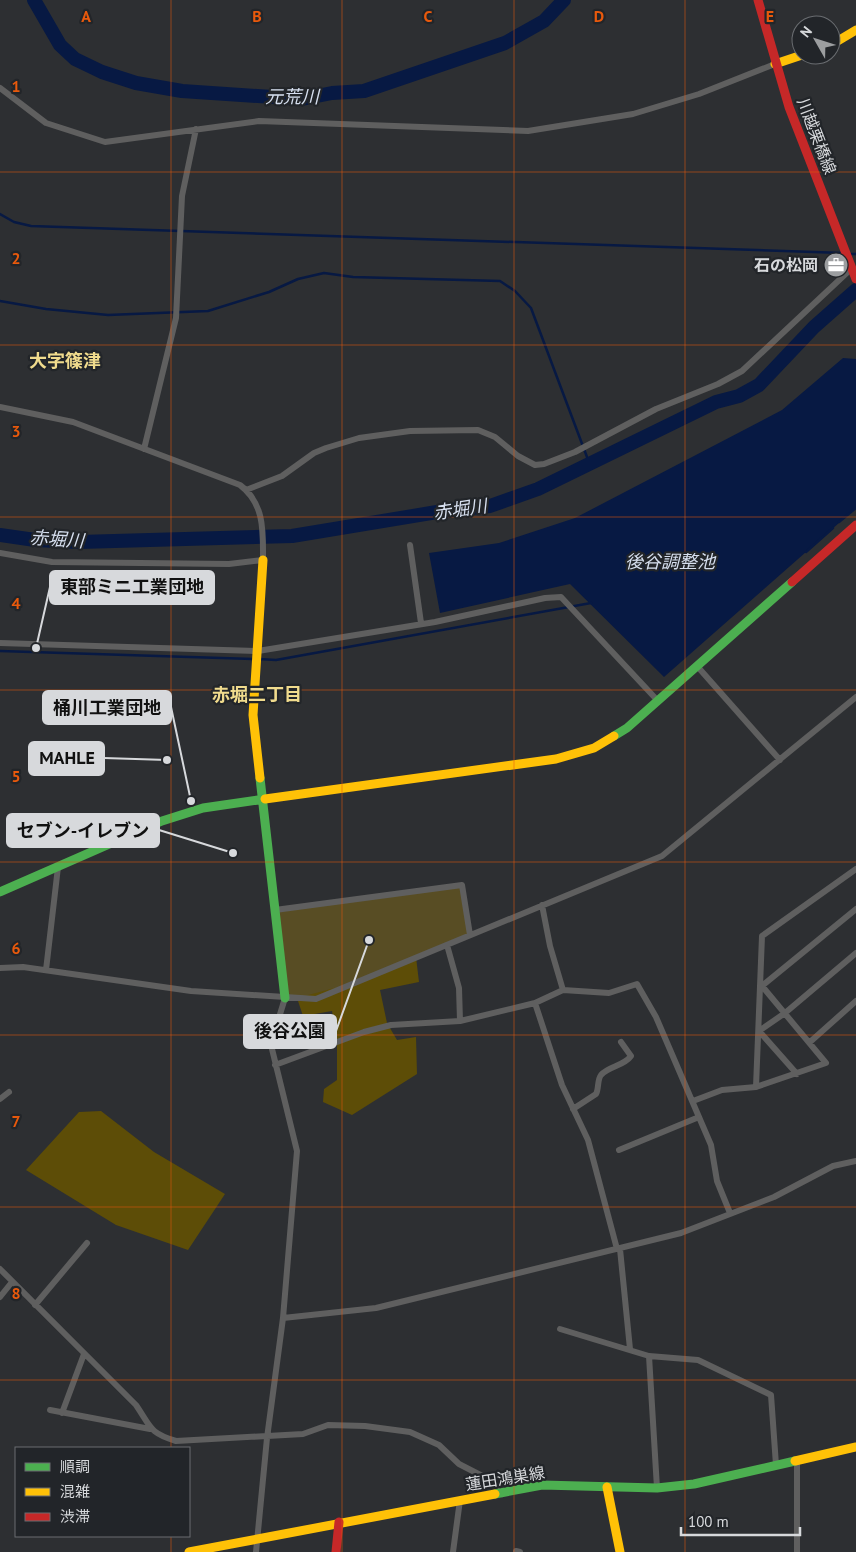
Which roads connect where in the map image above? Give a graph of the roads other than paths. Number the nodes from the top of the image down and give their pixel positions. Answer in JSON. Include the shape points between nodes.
{"nodes":[{"id":1,"x":758,"y":0,"type":"edge"},
{"id":2,"x":856,"y":30,"type":"edge"},
{"id":3,"x":841,"y":39,"type":"edge"},
{"id":4,"x":791,"y":59,"type":"edge"},
{"id":5,"x":775,"y":64,"type":"junction"},
{"id":6,"x":0,"y":88,"type":"edge"},
{"id":7,"x":196,"y":129,"type":"junction"},
{"id":8,"x":854,"y":274,"type":"edge"},
{"id":9,"x":0,"y":407,"type":"edge"},
{"id":10,"x":144,"y":450,"type":"junction"},
{"id":11,"x":246,"y":490,"type":"junction"},
{"id":12,"x":856,"y":525,"type":"edge"},
{"id":13,"x":410,"y":544,"type":"dead end"},
{"id":14,"x":0,"y":553,"type":"edge"},
{"id":15,"x":263,"y":560,"type":"junction"},
{"id":16,"x":421,"y":623,"type":"junction"},
{"id":17,"x":0,"y":643,"type":"edge"},
{"id":18,"x":258,"y":651,"type":"junction"},
{"id":19,"x":697,"y":666,"type":"junction"},
{"id":20,"x":856,"y":697,"type":"edge"},
{"id":21,"x":658,"y":701,"type":"junction"},
{"id":22,"x":780,"y":760,"type":"junction"},
{"id":23,"x":264,"y":798,"type":"junction"},
{"id":24,"x":58,"y":867,"type":"junction"},
{"id":25,"x":856,"y":869,"type":"edge"},
{"id":26,"x":0,"y":892,"type":"edge"},
{"id":27,"x":542,"y":905,"type":"junction"},
{"id":28,"x":276,"y":910,"type":"junction"},
{"id":29,"x":856,"y":910,"type":"edge"},
{"id":30,"x":470,"y":935,"type":"junction"},
{"id":31,"x":447,"y":945,"type":"junction"},
{"id":32,"x":856,"y":954,"type":"edge"},
{"id":33,"x":0,"y":968,"type":"edge"},
{"id":34,"x":46,"y":970,"type":"junction"},
{"id":35,"x":762,"y":986,"type":"junction"},
{"id":36,"x":563,"y":990,"type":"junction"},
{"id":37,"x":285,"y":998,"type":"junction"},
{"id":38,"x":856,"y":1001,"type":"edge"},
{"id":39,"x":535,"y":1003,"type":"junction"},
{"id":40,"x":786,"y":1013,"type":"junction"},
{"id":41,"x":460,"y":1021,"type":"junction"},
{"id":42,"x":759,"y":1031,"type":"junction"},
{"id":43,"x":622,"y":1042,"type":"dead end"},
{"id":44,"x":810,"y":1042,"type":"junction"},
{"id":45,"x":275,"y":1065,"type":"junction"},
{"id":46,"x":798,"y":1074,"type":"junction"},
{"id":47,"x":756,"y":1087,"type":"junction"},
{"id":48,"x":9,"y":1092,"type":"dead end"},
{"id":49,"x":0,"y":1099,"type":"edge"},
{"id":50,"x":693,"y":1101,"type":"junction"},
{"id":51,"x":574,"y":1109,"type":"junction"},
{"id":52,"x":699,"y":1117,"type":"junction"},
{"id":53,"x":619,"y":1150,"type":"dead end"},
{"id":54,"x":856,"y":1161,"type":"edge"},
{"id":55,"x":730,"y":1213,"type":"junction"},
{"id":56,"x":88,"y":1242,"type":"dead end"},
{"id":57,"x":618,"y":1249,"type":"junction"},
{"id":58,"x":0,"y":1269,"type":"edge"},
{"id":59,"x":12,"y":1282,"type":"junction"},
{"id":60,"x":0,"y":1297,"type":"edge"},
{"id":61,"x":35,"y":1305,"type":"junction"},
{"id":62,"x":283,"y":1318,"type":"junction"},
{"id":63,"x":560,"y":1329,"type":"dead end"},
{"id":64,"x":630,"y":1349,"type":"junction"},
{"id":65,"x":84,"y":1354,"type":"junction"},
{"id":66,"x":649,"y":1356,"type":"junction"},
{"id":67,"x":50,"y":1410,"type":"dead end"},
{"id":68,"x":62,"y":1412,"type":"junction"},
{"id":69,"x":150,"y":1429,"type":"junction"},
{"id":70,"x":267,"y":1438,"type":"junction"},
{"id":71,"x":856,"y":1446,"type":"edge"},
{"id":72,"x":796,"y":1461,"type":"junction"},
{"id":73,"x":776,"y":1466,"type":"junction"},
{"id":74,"x":607,"y":1488,"type":"junction"},
{"id":75,"x":657,"y":1488,"type":"junction"},
{"id":76,"x":502,"y":1494,"type":"junction"},
{"id":77,"x":460,"y":1500,"type":"junction"},
{"id":78,"x":339,"y":1522,"type":"junction"},
{"id":79,"x":256,"y":1538,"type":"junction"},
{"id":80,"x":189,"y":1552,"type":"edge"},
{"id":81,"x":256,"y":1552,"type":"edge"},
{"id":82,"x":336,"y":1552,"type":"edge"},
{"id":83,"x":453,"y":1552,"type":"edge"},
{"id":84,"x":620,"y":1552,"type":"edge"},
{"id":85,"x":797,"y":1552,"type":"edge"}],
"edges":[{"from":1,"to":5,"type":"street","name":"川越栗橋線"},
{"from":2,"to":3,"type":"street"},
{"from":4,"to":5,"type":"street"},
{"from":5,"to":7,"type":"street","via":[[699,94],[633,114],[528,131],[259,121]]},
{"from":5,"to":8,"type":"street","name":"川越栗橋線"},
{"from":6,"to":7,"type":"street","via":[[46,123],[105,142]]},
{"from":7,"to":10,"type":"street","via":[[182,196],[176,318]]},
{"from":8,"to":11,"type":"street","via":[[742,371],[544,464],[535,465],[478,430],[410,431],[358,438],[326,448],[282,476]]},
{"from":9,"to":10,"type":"street","via":[[73,422]]},
{"from":10,"to":11,"type":"street"},
{"from":11,"to":15,"type":"street","via":[[257,504],[263,522]]},
{"from":12,"to":19,"type":"street"},
{"from":13,"to":16,"type":"street"},
{"from":14,"to":15,"type":"street","via":[[52,562],[229,564]]},
{"from":15,"to":18,"type":"street"},
{"from":16,"to":18,"type":"street"},
{"from":16,"to":21,"type":"street","via":[[561,597]]},
{"from":17,"to":18,"type":"street"},
{"from":18,"to":23,"type":"street","via":[[253,714]]},
{"from":19,"to":21,"type":"street"},
{"from":19,"to":22,"type":"street"},
{"from":20,"to":22,"type":"street"},
{"from":21,"to":23,"type":"street","via":[[609,740],[578,754]]},
{"from":22,"to":27,"type":"street","via":[[662,856]]},
{"from":23,"to":24,"type":"street","via":[[186,812]]},
{"from":23,"to":28,"type":"street"},
{"from":24,"to":26,"type":"street"},
{"from":24,"to":34,"type":"street"},
{"from":25,"to":35,"type":"street","via":[[762,936]]},
{"from":27,"to":30,"type":"street"},
{"from":27,"to":36,"type":"street"},
{"from":28,"to":30,"type":"street","via":[[462,885]]},
{"from":28,"to":37,"type":"street"},
{"from":29,"to":35,"type":"street"},
{"from":30,"to":31,"type":"street"},
{"from":31,"to":37,"type":"street","via":[[316,999]]},
{"from":31,"to":41,"type":"street","via":[[459,988]]},
{"from":32,"to":40,"type":"street"},
{"from":33,"to":34,"type":"street"},
{"from":34,"to":37,"type":"street","via":[[191,991]]},
{"from":35,"to":40,"type":"street"},
{"from":35,"to":42,"type":"street"},
{"from":36,"to":39,"type":"street"},
{"from":36,"to":50,"type":"street","via":[[609,993],[637,984],[656,1016]]},
{"from":37,"to":45,"type":"street","via":[[273,1037]]},
{"from":38,"to":44,"type":"street"},
{"from":39,"to":41,"type":"street"},
{"from":39,"to":51,"type":"street","via":[[562,1085]]},
{"from":40,"to":42,"type":"street"},
{"from":40,"to":44,"type":"street"},
{"from":41,"to":45,"type":"street","via":[[391,1025]]},
{"from":42,"to":46,"type":"street"},
{"from":42,"to":47,"type":"street"},
{"from":43,"to":51,"type":"street","via":[[631,1056],[602,1074],[596,1094]]},
{"from":44,"to":46,"type":"street","via":[[826,1063]]},
{"from":45,"to":62,"type":"street","via":[[296,1151]]},
{"from":46,"to":47,"type":"street"},
{"from":47,"to":50,"type":"street","via":[[722,1090]]},
{"from":48,"to":49,"type":"street"},
{"from":50,"to":52,"type":"street"},
{"from":51,"to":57,"type":"street","via":[[588,1140]]},
{"from":52,"to":53,"type":"street"},
{"from":52,"to":55,"type":"street","via":[[711,1145],[717,1181]]},
{"from":54,"to":55,"type":"street","via":[[833,1166],[774,1197]]},
{"from":55,"to":57,"type":"street","via":[[681,1233]]},
{"from":56,"to":61,"type":"street"},
{"from":57,"to":62,"type":"street","via":[[376,1308]]},
{"from":57,"to":64,"type":"street"},
{"from":58,"to":59,"type":"street"},
{"from":59,"to":60,"type":"street"},
{"from":59,"to":61,"type":"street"},
{"from":61,"to":65,"type":"street"},
{"from":62,"to":70,"type":"street"},
{"from":63,"to":64,"type":"street"},
{"from":64,"to":66,"type":"street"},
{"from":65,"to":68,"type":"street"},
{"from":65,"to":69,"type":"street","via":[[136,1405]]},
{"from":66,"to":73,"type":"street","via":[[698,1360],[771,1395]]},
{"from":66,"to":75,"type":"street"},
{"from":67,"to":68,"type":"street"},
{"from":68,"to":69,"type":"street"},
{"from":69,"to":70,"type":"street","via":[[176,1441]]},
{"from":70,"to":76,"type":"street","via":[[303,1434],[328,1426],[365,1426],[410,1432],[439,1445],[459,1464],[496,1483]]},
{"from":70,"to":79,"type":"street"},
{"from":71,"to":72,"type":"street","name":"蓮田鴻巣線"},
{"from":72,"to":73,"type":"street","name":"蓮田鴻巣線"},
{"from":72,"to":85,"type":"street"},
{"from":73,"to":75,"type":"street","name":"蓮田鴻巣線","via":[[694,1484]]},
{"from":74,"to":75,"type":"street","name":"蓮田鴻巣線"},
{"from":74,"to":76,"type":"street","name":"蓮田鴻巣線","via":[[542,1485]]},
{"from":74,"to":84,"type":"street"},
{"from":76,"to":77,"type":"street","name":"蓮田鴻巣線"},
{"from":77,"to":78,"type":"street","name":"蓮田鴻巣線"},
{"from":77,"to":83,"type":"street"},
{"from":78,"to":79,"type":"street","name":"蓮田鴻巣線"},
{"from":78,"to":82,"type":"street"},
{"from":79,"to":80,"type":"street","name":"蓮田鴻巣線"},
{"from":79,"to":81,"type":"street"}]}
